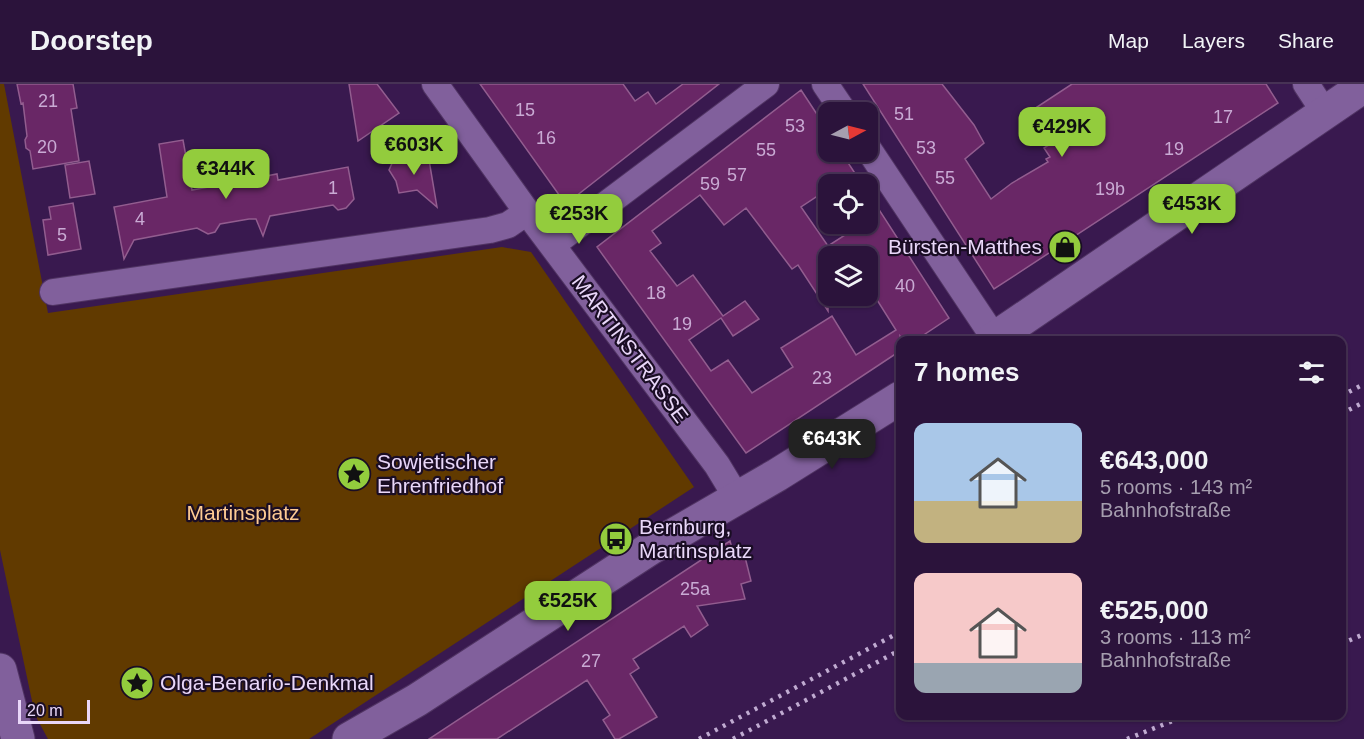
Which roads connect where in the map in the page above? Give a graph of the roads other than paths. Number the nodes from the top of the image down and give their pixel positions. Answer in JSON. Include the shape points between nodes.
{"nodes":[{"id":1,"x":435,"y":84,"type":"edge"},
{"id":2,"x":766,"y":84,"type":"edge"},
{"id":3,"x":825,"y":84,"type":"edge"},
{"id":4,"x":1306,"y":84,"type":"edge"},
{"id":5,"x":1364,"y":86,"type":"edge"},
{"id":6,"x":837,"y":102,"type":"edge"},
{"id":7,"x":1325,"y":113,"type":"junction"},
{"id":8,"x":877,"y":162,"type":"edge"},
{"id":9,"x":527,"y":212,"type":"junction"},
{"id":10,"x":552,"y":245,"type":"junction"},
{"id":11,"x":53,"y":292,"type":"dead end"},
{"id":12,"x":990,"y":336,"type":"edge"},
{"id":13,"x":999,"y":336,"type":"edge"},
{"id":14,"x":896,"y":400,"type":"edge"},
{"id":15,"x":737,"y":498,"type":"junction"},
{"id":16,"x":0,"y":670,"type":"edge"},
{"id":17,"x":0,"y":731,"type":"edge"},
{"id":18,"x":2,"y":739,"type":"edge"},
{"id":19,"x":18,"y":739,"type":"edge"},
{"id":20,"x":349,"y":739,"type":"edge"}],
"edges":[{"from":1,"to":9,"type":"street","name":"MARTINSTRASSE"},
{"from":2,"to":10,"type":"street"},
{"from":3,"to":6,"type":"street"},
{"from":4,"to":7,"type":"street"},
{"from":5,"to":7,"type":"main road"},
{"from":7,"to":13,"type":"main road"},
{"from":8,"to":12,"type":"street"},
{"from":9,"to":10,"type":"street","name":"MARTINSTRASSE"},
{"from":9,"to":11,"type":"street","via":[[508,225],[490,230]]},
{"from":10,"to":15,"type":"street","name":"MARTINSTRASSE","via":[[717,465]]},
{"from":14,"to":15,"type":"main road"},
{"from":15,"to":20,"type":"main road","via":[[676,532],[417,700]]},
{"from":16,"to":19,"type":"main road"},
{"from":17,"to":18,"type":"main road"}]}
